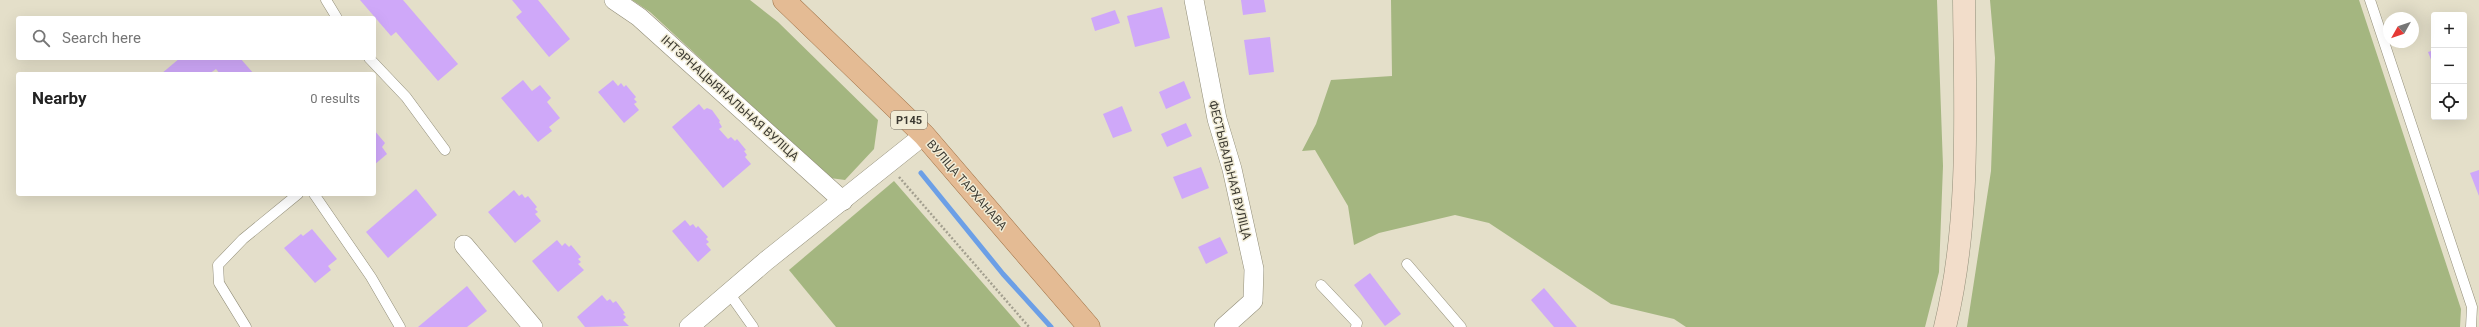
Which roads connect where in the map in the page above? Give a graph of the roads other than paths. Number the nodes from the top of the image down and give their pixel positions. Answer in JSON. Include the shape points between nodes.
{"nodes":[{"id":1,"x":326,"y":0,"type":"edge"},
{"id":2,"x":614,"y":0,"type":"edge"},
{"id":3,"x":784,"y":0,"type":"edge"},
{"id":4,"x":1194,"y":0,"type":"edge"},
{"id":5,"x":1964,"y":0,"type":"edge"},
{"id":6,"x":2370,"y":0,"type":"edge"},
{"id":7,"x":336,"y":16,"type":"edge"},
{"id":8,"x":371,"y":60,"type":"edge"},
{"id":9,"x":924,"y":135,"type":"junction"},
{"id":10,"x":445,"y":150,"type":"dead end"},
{"id":11,"x":296,"y":196,"type":"edge"},
{"id":12,"x":315,"y":196,"type":"edge"},
{"id":13,"x":843,"y":201,"type":"junction"},
{"id":14,"x":464,"y":245,"type":"dead end"},
{"id":15,"x":1407,"y":264,"type":"dead end"},
{"id":16,"x":1321,"y":285,"type":"dead end"},
{"id":17,"x":729,"y":293,"type":"junction"},
{"id":18,"x":246,"y":327,"type":"edge"},
{"id":19,"x":400,"y":327,"type":"edge"},
{"id":20,"x":533,"y":327,"type":"edge"},
{"id":21,"x":689,"y":327,"type":"edge"},
{"id":22,"x":753,"y":327,"type":"edge"},
{"id":23,"x":1089,"y":327,"type":"edge"},
{"id":24,"x":1224,"y":327,"type":"edge"},
{"id":25,"x":1356,"y":327,"type":"edge"},
{"id":26,"x":1461,"y":327,"type":"edge"},
{"id":27,"x":1945,"y":327,"type":"edge"},
{"id":28,"x":2471,"y":327,"type":"edge"}],
"edges":[{"from":1,"to":7,"type":"lane"},
{"from":2,"to":13,"type":"street","name":"ІНТЭРНАЦЫЯНАЛЬНАЯ ВУЛІЦА","via":[[639,17]]},
{"from":3,"to":9,"type":"main road","name":"ВУЛІЦА ТАРХАНАВА","number":"Р145"},
{"from":4,"to":24,"type":"street","name":"ФЕСТЫВАЛЬНАЯ ВУЛІЦА","via":[[1217,120],[1232,168],[1254,269],[1253,301]]},
{"from":5,"to":27,"type":"street","via":[[1966,157],[1960,231]]},
{"from":6,"to":28,"type":"lane","via":[[2472,307]]},
{"from":8,"to":10,"type":"lane","via":[[406,97]]},
{"from":9,"to":13,"type":"street"},
{"from":9,"to":23,"type":"main road","name":"ВУЛІЦА ТАРХАНАВА","number":"Р145"},
{"from":11,"to":18,"type":"lane","via":[[243,239],[218,265],[219,282]]},
{"from":12,"to":19,"type":"lane","via":[[371,277]]},
{"from":13,"to":17,"type":"street"},
{"from":14,"to":20,"type":"street"},
{"from":15,"to":26,"type":"lane"},
{"from":16,"to":25,"type":"lane","via":[[1357,323]]},
{"from":17,"to":21,"type":"street"},
{"from":17,"to":22,"type":"lane"}]}
